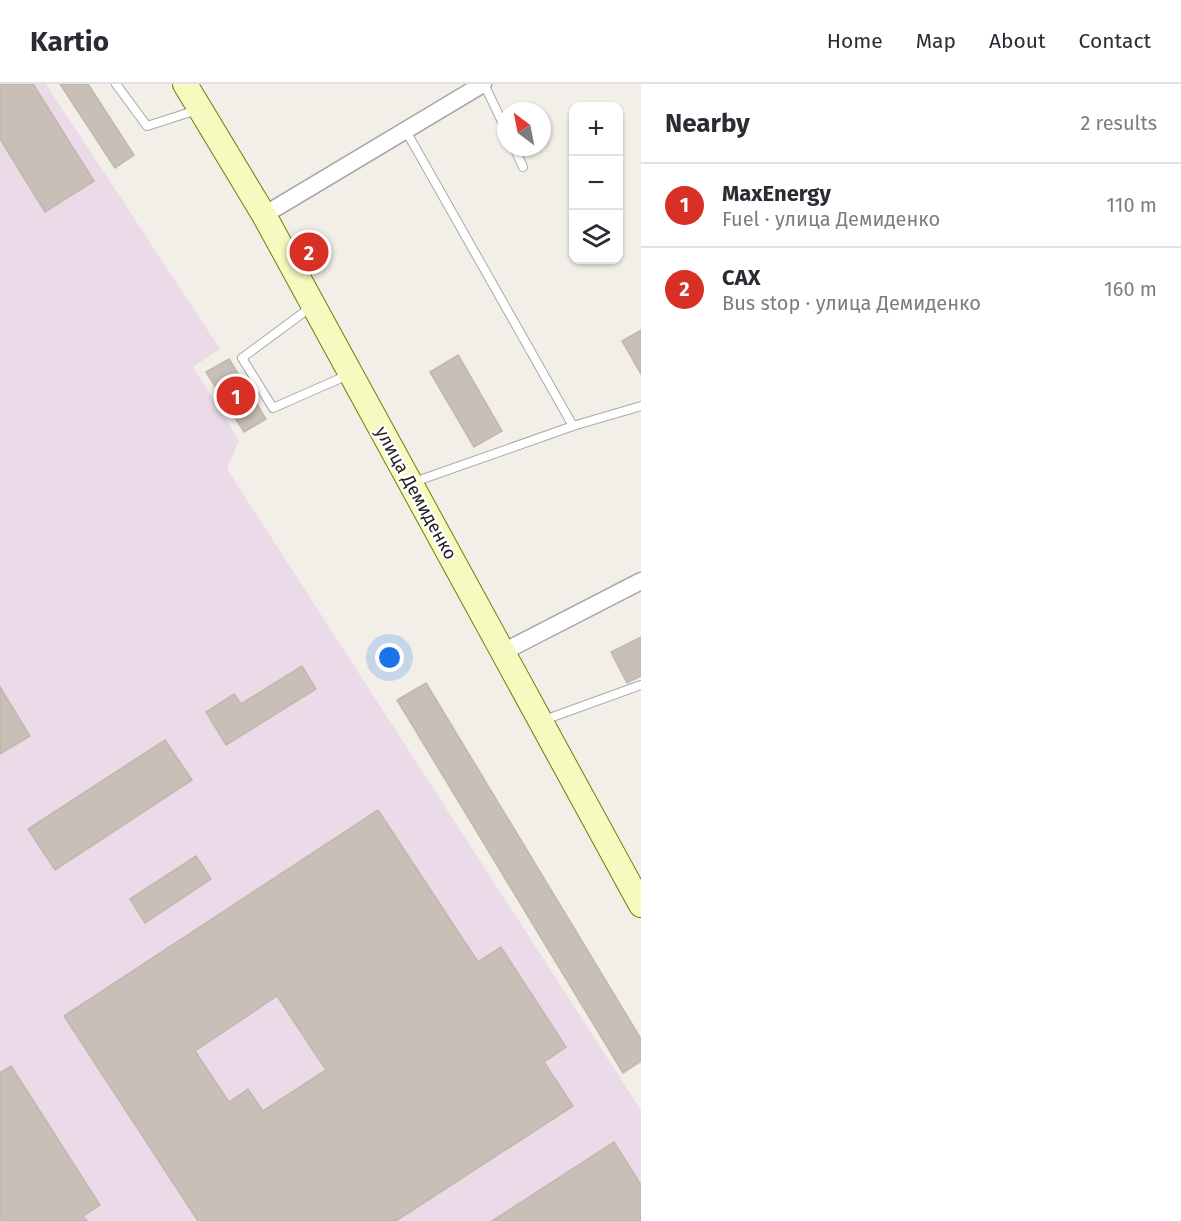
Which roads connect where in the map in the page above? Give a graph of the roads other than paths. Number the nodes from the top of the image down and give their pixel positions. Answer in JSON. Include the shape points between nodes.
{"nodes":[{"id":1,"x":116,"y":84,"type":"edge"},
{"id":2,"x":185,"y":84,"type":"edge"},
{"id":3,"x":484,"y":84,"type":"edge"},
{"id":4,"x":200,"y":109,"type":"junction"},
{"id":5,"x":497,"y":111,"type":"edge"},
{"id":6,"x":406,"y":130,"type":"junction"},
{"id":7,"x":518,"y":156,"type":"edge"},
{"id":8,"x":523,"y":167,"type":"dead end"},
{"id":9,"x":264,"y":215,"type":"junction"},
{"id":10,"x":314,"y":305,"type":"junction"},
{"id":11,"x":351,"y":374,"type":"junction"},
{"id":12,"x":641,"y":406,"type":"edge"},
{"id":13,"x":573,"y":426,"type":"junction"},
{"id":14,"x":410,"y":483,"type":"junction"},
{"id":15,"x":641,"y":581,"type":"edge"},
{"id":16,"x":502,"y":652,"type":"junction"},
{"id":17,"x":641,"y":685,"type":"edge"},
{"id":18,"x":540,"y":721,"type":"junction"},
{"id":19,"x":641,"y":905,"type":"edge"}],
"edges":[{"from":1,"to":4,"type":"lane","via":[[147,126]]},
{"from":2,"to":4,"type":"main road","name":"улица Демиденко"},
{"from":3,"to":5,"type":"lane"},
{"from":3,"to":6,"type":"street"},
{"from":4,"to":9,"type":"main road","name":"улица Демиденко"},
{"from":6,"to":9,"type":"street"},
{"from":6,"to":13,"type":"lane"},
{"from":7,"to":8,"type":"lane"},
{"from":9,"to":10,"type":"main road","name":"улица Демиденко"},
{"from":10,"to":11,"type":"main road","name":"улица Демиденко"},
{"from":10,"to":11,"type":"lane","via":[[242,358],[273,408]]},
{"from":11,"to":14,"type":"main road","name":"улица Демиденко"},
{"from":12,"to":13,"type":"lane"},
{"from":13,"to":14,"type":"lane"},
{"from":14,"to":16,"type":"main road","name":"улица Демиденко"},
{"from":15,"to":16,"type":"street"},
{"from":16,"to":18,"type":"main road","name":"улица Демиденко"},
{"from":17,"to":18,"type":"lane"},
{"from":18,"to":19,"type":"main road","name":"улица Демиденко"}]}
